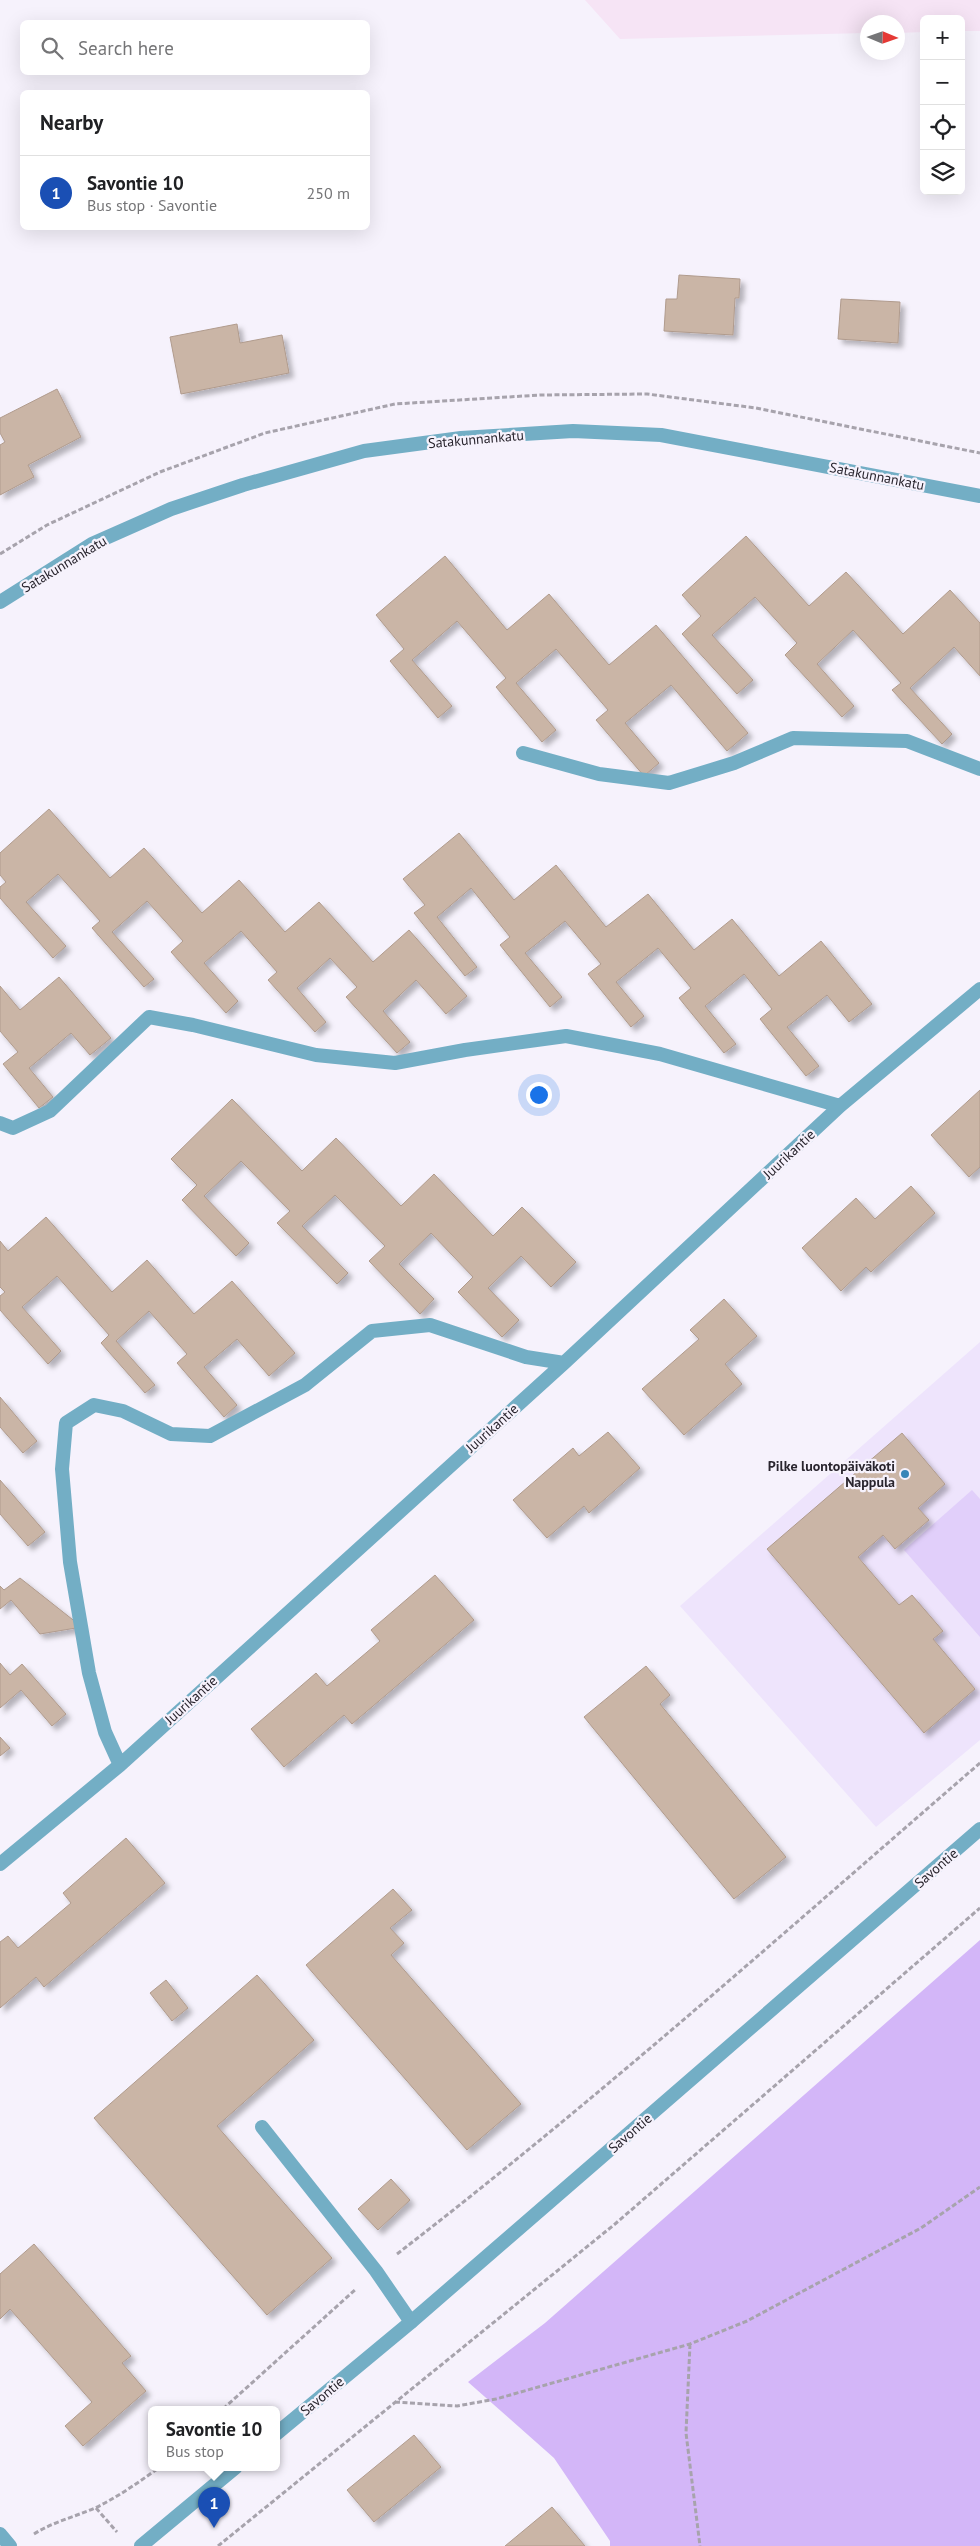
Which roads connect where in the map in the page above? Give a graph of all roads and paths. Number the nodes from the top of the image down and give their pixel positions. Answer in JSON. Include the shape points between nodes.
{"nodes":[{"id":1,"x":980,"y":496,"type":"edge"},
{"id":2,"x":0,"y":602,"type":"edge"},
{"id":3,"x":522,"y":753,"type":"dead end"},
{"id":4,"x":980,"y":769,"type":"edge"},
{"id":5,"x":980,"y":989,"type":"edge"},
{"id":6,"x":840,"y":1106,"type":"junction"},
{"id":7,"x":0,"y":1123,"type":"edge"},
{"id":8,"x":564,"y":1363,"type":"junction"},
{"id":9,"x":980,"y":1763,"type":"edge"},
{"id":10,"x":120,"y":1765,"type":"junction"},
{"id":11,"x":980,"y":1829,"type":"edge"},
{"id":12,"x":0,"y":1864,"type":"edge"},
{"id":13,"x":980,"y":1908,"type":"edge"},
{"id":14,"x":262,"y":2128,"type":"dead end"},
{"id":15,"x":980,"y":2187,"type":"edge"},
{"id":16,"x":376,"y":2271,"type":"junction"},
{"id":17,"x":411,"y":2322,"type":"junction"},
{"id":18,"x":690,"y":2344,"type":"junction"},
{"id":19,"x":394,"y":2402,"type":"junction"},
{"id":20,"x":227,"y":2406,"type":"edge"},
{"id":21,"x":280,"y":2431,"type":"edge"},
{"id":22,"x":154,"y":2471,"type":"edge"},
{"id":23,"x":231,"y":2471,"type":"edge"},
{"id":24,"x":96,"y":2508,"type":"junction"},
{"id":25,"x":118,"y":2533,"type":"dead end"},
{"id":26,"x":0,"y":2534,"type":"edge"},
{"id":27,"x":31,"y":2536,"type":"dead end"},
{"id":28,"x":10,"y":2546,"type":"edge"},
{"id":29,"x":141,"y":2546,"type":"edge"},
{"id":30,"x":218,"y":2546,"type":"edge"},
{"id":31,"x":700,"y":2546,"type":"edge"}],
"edges":[{"from":1,"to":2,"type":"street","name":"Satakunnankatu","via":[[661,435],[573,431],[461,438],[364,451],[172,509],[92,544]]},
{"from":3,"to":4,"type":"street","via":[[599,774],[669,783],[734,763],[793,738],[907,741]]},
{"from":5,"to":6,"type":"street","name":"Juurikantie"},
{"from":6,"to":7,"type":"street","via":[[660,1054],[566,1036],[395,1063],[316,1055],[192,1025],[148,1018],[50,1111],[13,1128]]},
{"from":6,"to":8,"type":"street","name":"Juurikantie"},
{"from":8,"to":10,"type":"street","name":"Juurikantie"},
{"from":8,"to":10,"type":"street","via":[[526,1357],[430,1325],[372,1331],[305,1385],[210,1436],[171,1434],[123,1411],[94,1406],[66,1423],[62,1468],[70,1562],[89,1673],[105,1732]]},
{"from":9,"to":16,"type":"path","via":[[487,2185]]},
{"from":10,"to":12,"type":"street","name":"Juurikantie"},
{"from":11,"to":17,"type":"street","name":"Savontie"},
{"from":13,"to":19,"type":"path","via":[[614,2224]]},
{"from":14,"to":16,"type":"street"},
{"from":15,"to":18,"type":"path","via":[[921,2228],[747,2321]]},
{"from":16,"to":17,"type":"street"},
{"from":16,"to":20,"type":"path"},
{"from":17,"to":21,"type":"street","name":"Savontie"},
{"from":18,"to":19,"type":"path","via":[[496,2400],[457,2406]]},
{"from":18,"to":31,"type":"path","via":[[686,2433]]},
{"from":19,"to":30,"type":"path"},
{"from":22,"to":24,"type":"path"},
{"from":23,"to":29,"type":"street"},
{"from":24,"to":25,"type":"path"},
{"from":24,"to":27,"type":"path","via":[[48,2525]]},
{"from":26,"to":28,"type":"street"}]}
